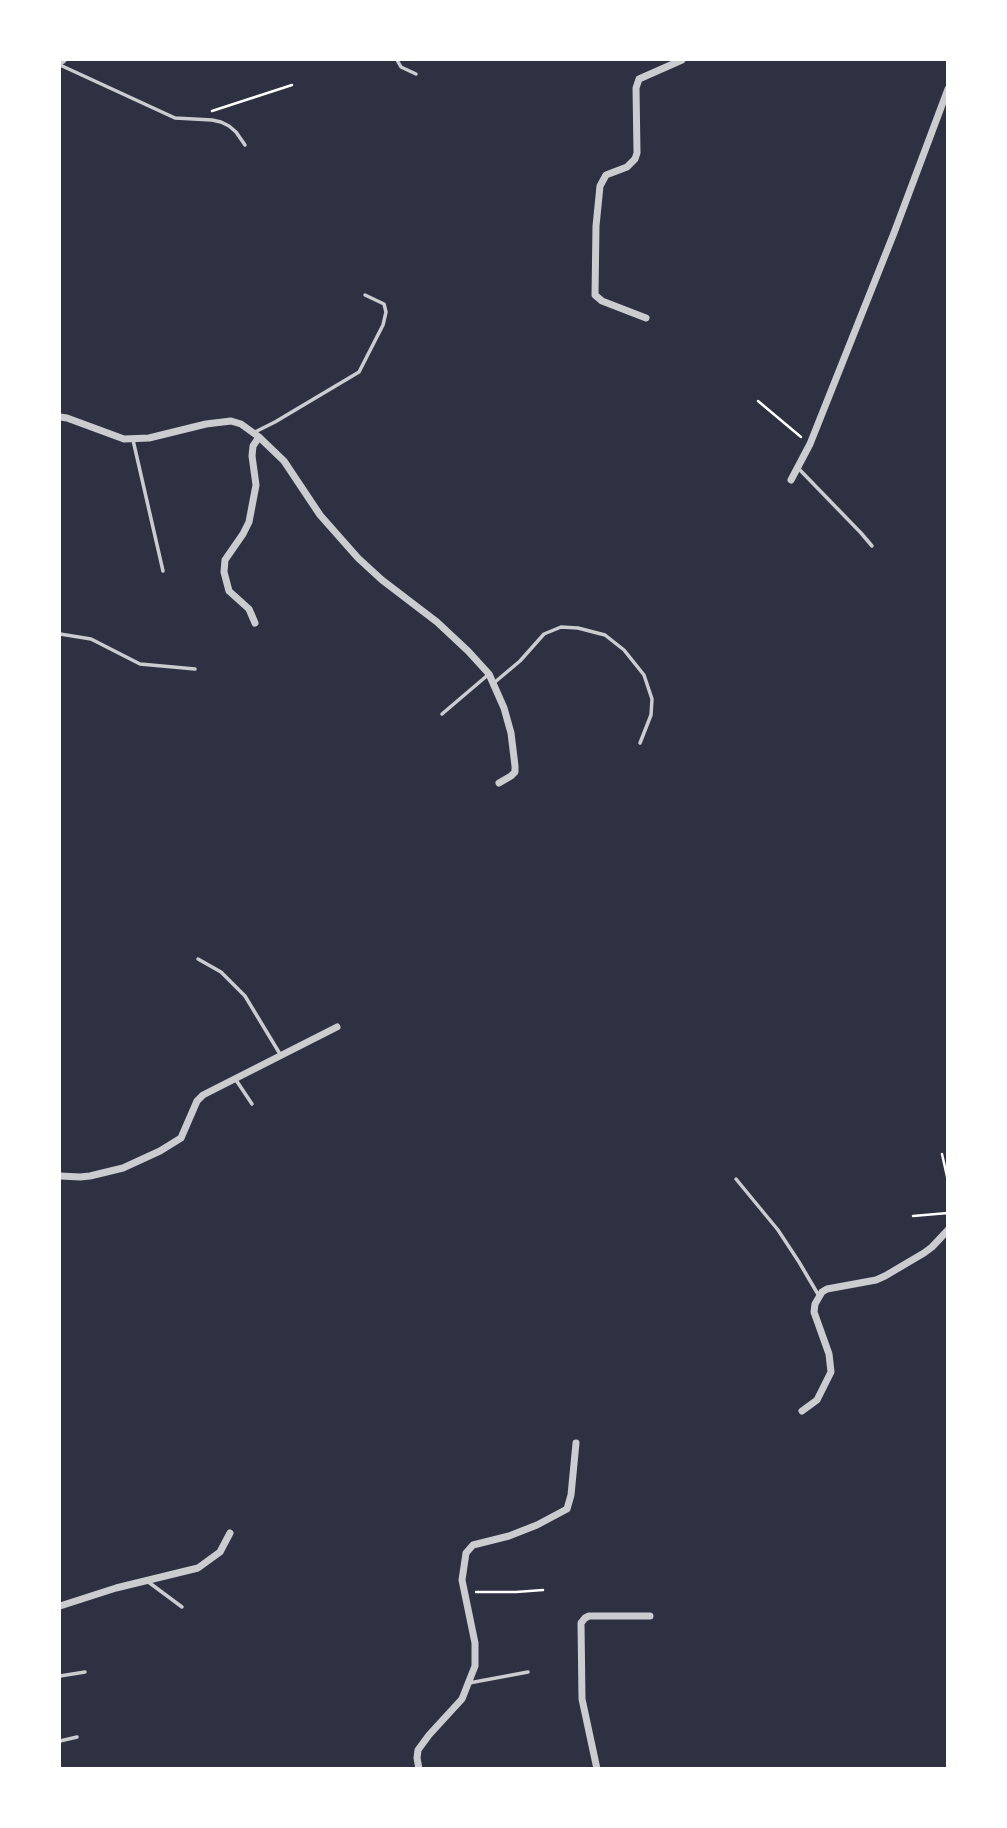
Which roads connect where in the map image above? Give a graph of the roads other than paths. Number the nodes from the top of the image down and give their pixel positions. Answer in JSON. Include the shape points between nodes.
{"nodes":[{"id":1,"x":397,"y":60,"type":"edge"},
{"id":2,"x":682,"y":60,"type":"edge"},
{"id":3,"x":61,"y":62,"type":"edge"},
{"id":4,"x":416,"y":74,"type":"dead end"},
{"id":5,"x":947,"y":89,"type":"edge"},
{"id":6,"x":245,"y":145,"type":"dead end"},
{"id":7,"x":365,"y":295,"type":"dead end"},
{"id":8,"x":646,"y":318,"type":"dead end"},
{"id":9,"x":60,"y":418,"type":"edge"},
{"id":10,"x":256,"y":435,"type":"junction"},
{"id":11,"x":133,"y":440,"type":"junction"},
{"id":12,"x":798,"y":467,"type":"junction"},
{"id":13,"x":791,"y":480,"type":"dead end"},
{"id":14,"x":872,"y":546,"type":"dead end"},
{"id":15,"x":163,"y":571,"type":"dead end"},
{"id":16,"x":255,"y":623,"type":"dead end"},
{"id":17,"x":60,"y":634,"type":"edge"},
{"id":18,"x":195,"y":669,"type":"dead end"},
{"id":19,"x":489,"y":674,"type":"junction"},
{"id":20,"x":494,"y":682,"type":"junction"},
{"id":21,"x":443,"y":715,"type":"dead end"},
{"id":22,"x":640,"y":743,"type":"dead end"},
{"id":23,"x":499,"y":783,"type":"dead end"},
{"id":24,"x":198,"y":959,"type":"dead end"},
{"id":25,"x":337,"y":1027,"type":"dead end"},
{"id":26,"x":281,"y":1055,"type":"junction"},
{"id":27,"x":235,"y":1079,"type":"junction"},
{"id":28,"x":252,"y":1104,"type":"dead end"},
{"id":29,"x":60,"y":1176,"type":"edge"},
{"id":30,"x":736,"y":1179,"type":"dead end"},
{"id":31,"x":947,"y":1230,"type":"edge"},
{"id":32,"x":819,"y":1296,"type":"junction"},
{"id":33,"x":802,"y":1411,"type":"dead end"},
{"id":34,"x":576,"y":1443,"type":"dead end"},
{"id":35,"x":230,"y":1533,"type":"dead end"},
{"id":36,"x":146,"y":1580,"type":"junction"},
{"id":37,"x":60,"y":1606,"type":"edge"},
{"id":38,"x":182,"y":1607,"type":"dead end"},
{"id":39,"x":650,"y":1616,"type":"dead end"},
{"id":40,"x":85,"y":1672,"type":"dead end"},
{"id":41,"x":528,"y":1672,"type":"dead end"},
{"id":42,"x":60,"y":1676,"type":"edge"},
{"id":43,"x":469,"y":1683,"type":"junction"},
{"id":44,"x":77,"y":1737,"type":"dead end"},
{"id":45,"x":60,"y":1741,"type":"edge"},
{"id":46,"x":419,"y":1769,"type":"edge"},
{"id":47,"x":597,"y":1769,"type":"edge"}],
"edges":[{"from":1,"to":4,"type":"lane"},
{"from":2,"to":8,"type":"street","via":[[639,79],[635,159],[606,174],[600,186],[595,295]]},
{"from":3,"to":6,"type":"lane","via":[[175,118],[229,126]]},
{"from":5,"to":12,"type":"street"},
{"from":7,"to":10,"type":"lane","via":[[384,304],[386,312],[359,372]]},
{"from":9,"to":11,"type":"street"},
{"from":10,"to":11,"type":"street","via":[[222,421]]},
{"from":10,"to":16,"type":"street","via":[[252,456],[256,485],[249,522],[225,560],[224,572],[229,591],[249,608]]},
{"from":10,"to":19,"type":"street","via":[[284,461],[320,514],[358,558],[437,622]]},
{"from":11,"to":15,"type":"lane"},
{"from":12,"to":13,"type":"street"},
{"from":12,"to":14,"type":"lane"},
{"from":17,"to":18,"type":"lane","via":[[90,639],[140,664]]},
{"from":19,"to":20,"type":"street"},
{"from":19,"to":21,"type":"lane"},
{"from":20,"to":22,"type":"lane","via":[[544,634],[561,627],[605,635],[644,675],[652,699]]},
{"from":20,"to":23,"type":"street","via":[[511,733],[515,766],[515,772]]},
{"from":24,"to":26,"type":"lane","via":[[221,972],[245,996]]},
{"from":25,"to":26,"type":"street"},
{"from":26,"to":27,"type":"street"},
{"from":27,"to":28,"type":"lane"},
{"from":27,"to":29,"type":"street","via":[[197,1101],[181,1138],[160,1151],[123,1168],[80,1177]]},
{"from":30,"to":32,"type":"lane","via":[[778,1230]]},
{"from":31,"to":32,"type":"street","via":[[924,1253],[884,1276],[827,1289]]},
{"from":32,"to":33,"type":"street","via":[[814,1312],[831,1372],[817,1400]]},
{"from":34,"to":43,"type":"street","via":[[567,1509],[509,1536],[473,1545],[466,1553],[462,1580],[475,1643]]},
{"from":35,"to":36,"type":"street","via":[[219,1552],[198,1568]]},
{"from":36,"to":37,"type":"street"},
{"from":36,"to":38,"type":"lane"},
{"from":39,"to":47,"type":"street","via":[[589,1616],[581,1623],[582,1699]]},
{"from":40,"to":42,"type":"lane"},
{"from":41,"to":43,"type":"lane"},
{"from":43,"to":46,"type":"street","via":[[462,1699],[418,1750]]},
{"from":44,"to":45,"type":"lane"}]}
